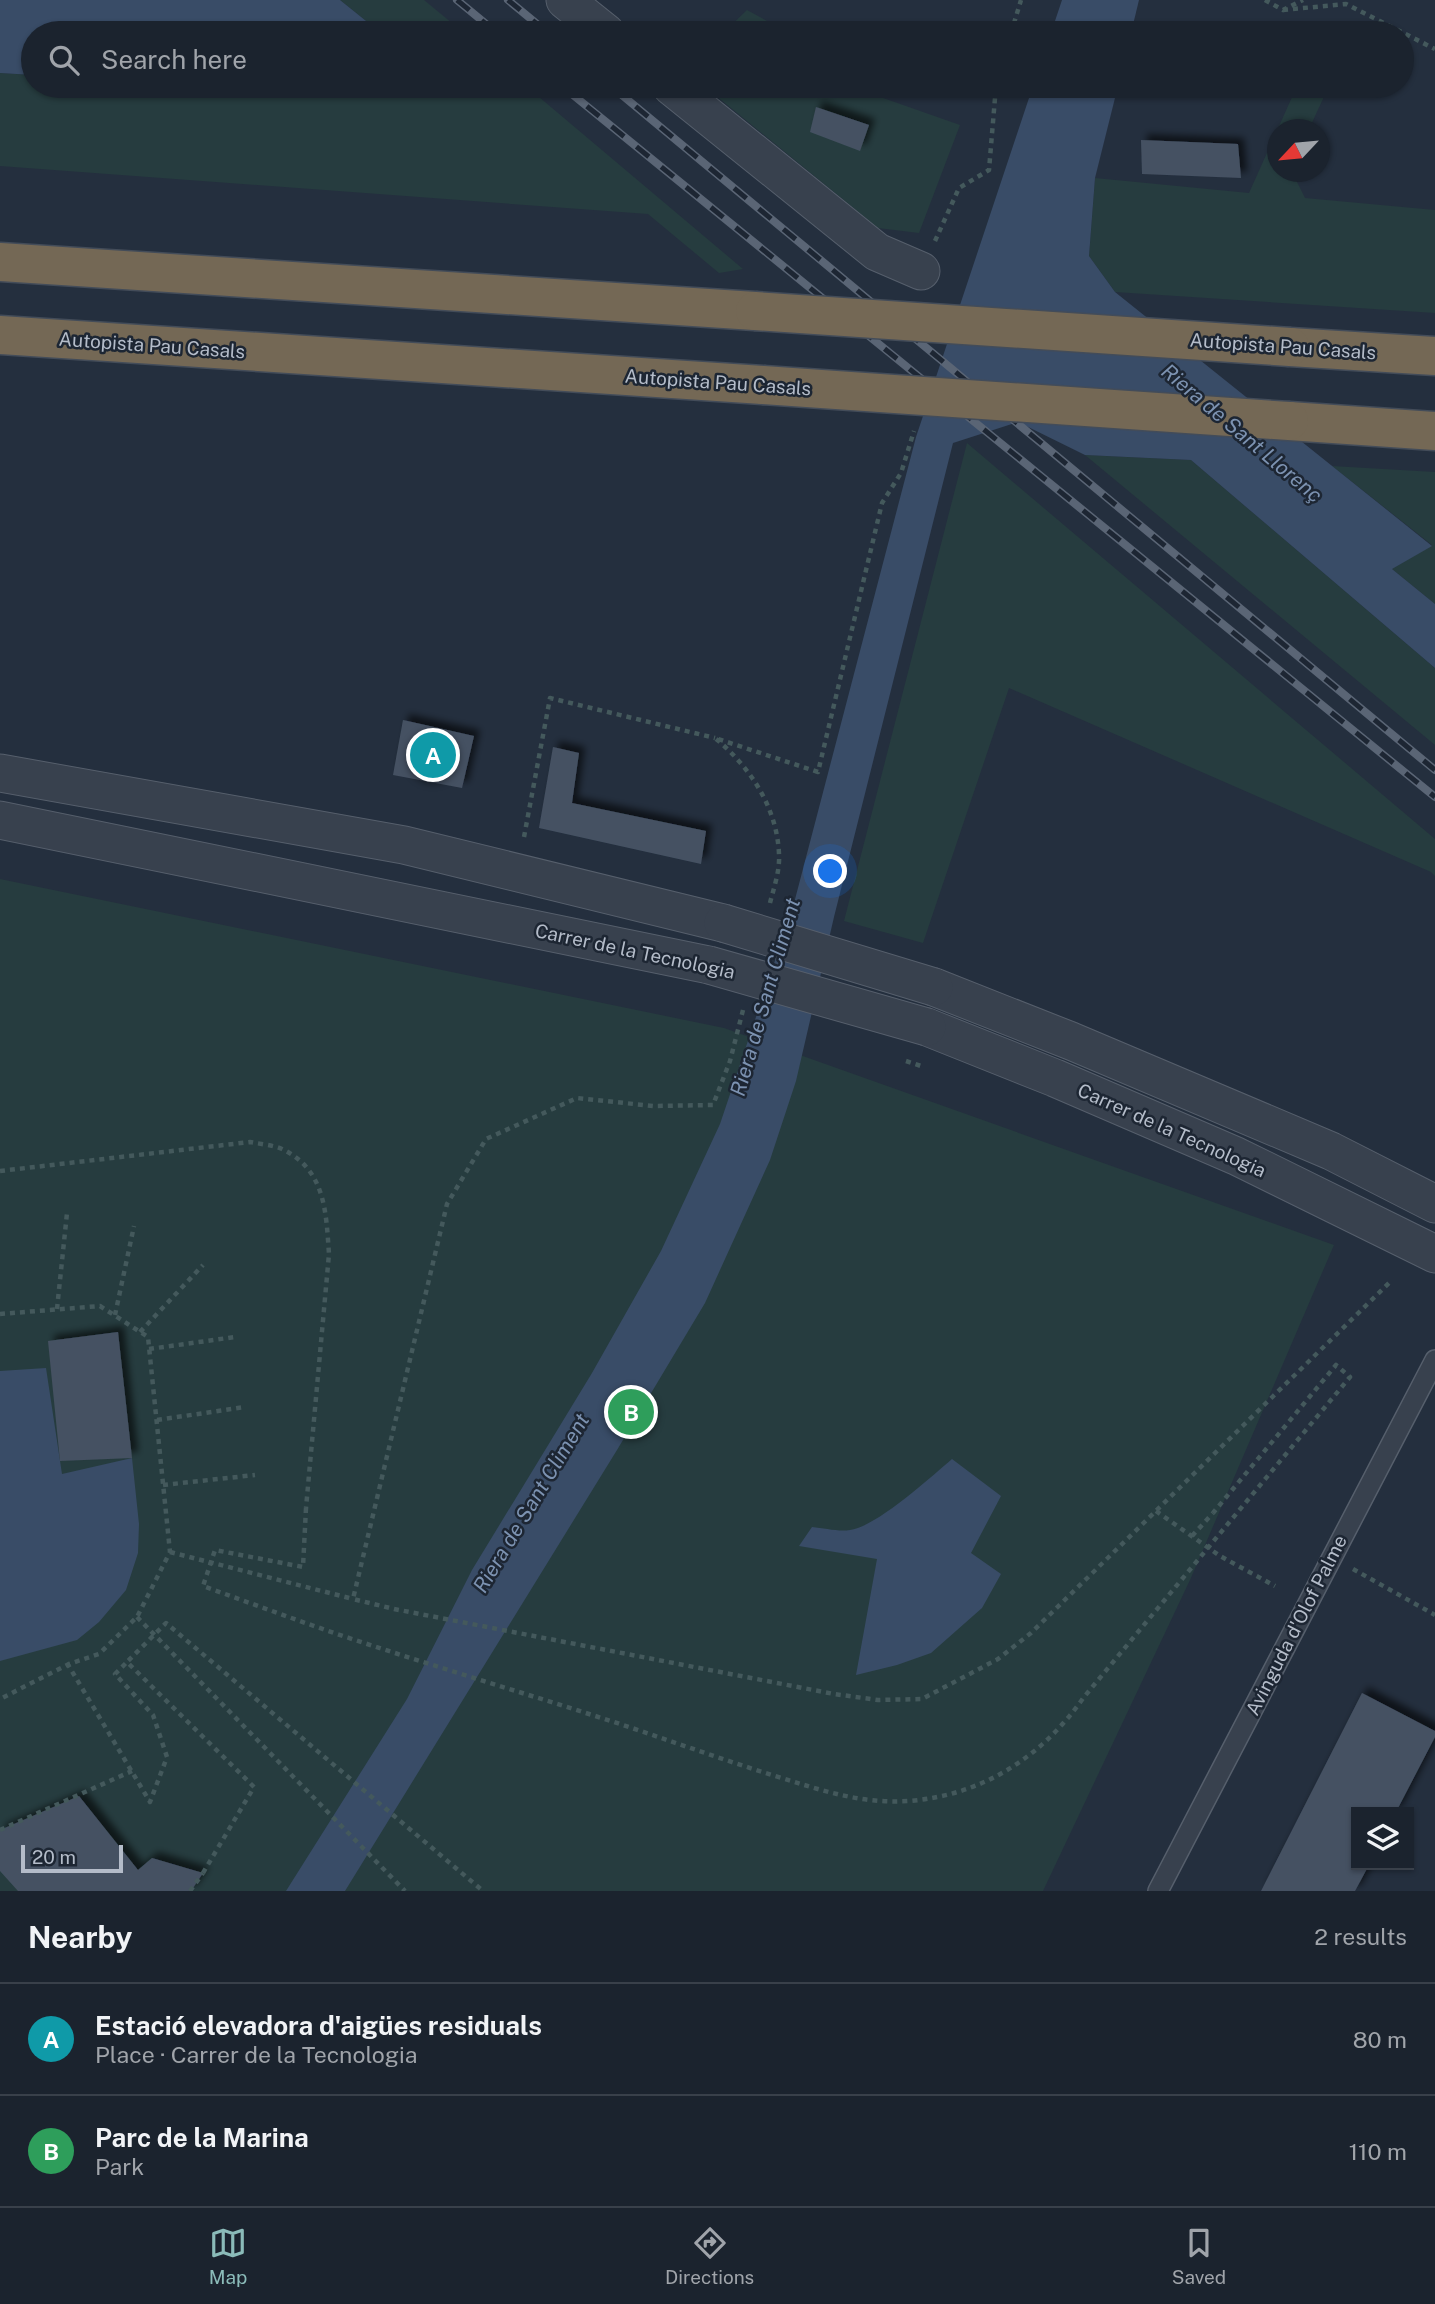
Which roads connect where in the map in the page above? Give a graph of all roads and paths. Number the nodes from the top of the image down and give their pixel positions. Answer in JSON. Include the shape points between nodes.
{"nodes":[{"id":1,"x":565,"y":0,"type":"edge"},
{"id":2,"x":1021,"y":0,"type":"edge"},
{"id":3,"x":1265,"y":0,"type":"edge"},
{"id":4,"x":1303,"y":0,"type":"edge"},
{"id":5,"x":1283,"y":10,"type":"junction"},
{"id":6,"x":591,"y":21,"type":"edge"},
{"id":7,"x":1015,"y":21,"type":"edge"},
{"id":8,"x":1380,"y":21,"type":"edge"},
{"id":9,"x":1414,"y":38,"type":"edge"},
{"id":10,"x":1435,"y":49,"type":"edge"},
{"id":11,"x":686,"y":98,"type":"edge"},
{"id":12,"x":995,"y":98,"type":"edge"},
{"id":13,"x":0,"y":262,"type":"edge"},
{"id":14,"x":921,"y":271,"type":"joint"},
{"id":15,"x":0,"y":335,"type":"edge"},
{"id":16,"x":1435,"y":356,"type":"edge"},
{"id":17,"x":915,"y":424,"type":"dead end"},
{"id":18,"x":1435,"y":431,"type":"edge"},
{"id":19,"x":715,"y":738,"type":"junction"},
{"id":20,"x":0,"y":773,"type":"edge"},
{"id":21,"x":0,"y":820,"type":"edge"},
{"id":22,"x":521,"y":849,"type":"dead end"},
{"id":23,"x":770,"y":904,"type":"dead end"},
{"id":24,"x":743,"y":1009,"type":"dead end"},
{"id":25,"x":0,"y":1171,"type":"edge"},
{"id":26,"x":1435,"y":1204,"type":"edge"},
{"id":27,"x":67,"y":1213,"type":"dead end"},
{"id":28,"x":134,"y":1226,"type":"dead end"},
{"id":29,"x":1435,"y":1254,"type":"edge"},
{"id":30,"x":203,"y":1265,"type":"dead end"},
{"id":31,"x":1392,"y":1280,"type":"dead end"},
{"id":32,"x":57,"y":1309,"type":"junction"},
{"id":33,"x":0,"y":1314,"type":"edge"},
{"id":34,"x":115,"y":1315,"type":"junction"},
{"id":35,"x":140,"y":1332,"type":"junction"},
{"id":36,"x":234,"y":1337,"type":"dead end"},
{"id":37,"x":149,"y":1349,"type":"junction"},
{"id":38,"x":1435,"y":1360,"type":"edge"},
{"id":39,"x":245,"y":1407,"type":"dead end"},
{"id":40,"x":157,"y":1420,"type":"junction"},
{"id":41,"x":255,"y":1475,"type":"dead end"},
{"id":42,"x":163,"y":1485,"type":"junction"},
{"id":43,"x":1156,"y":1511,"type":"junction"},
{"id":44,"x":1192,"y":1536,"type":"junction"},
{"id":45,"x":170,"y":1552,"type":"junction"},
{"id":46,"x":1332,"y":1557,"type":"junction"},
{"id":47,"x":1275,"y":1586,"type":"dead end"},
{"id":48,"x":353,"y":1599,"type":"junction"},
{"id":49,"x":1435,"y":1615,"type":"edge"},
{"id":50,"x":137,"y":1617,"type":"junction"},
{"id":51,"x":128,"y":1662,"type":"junction"},
{"id":52,"x":68,"y":1663,"type":"junction"},
{"id":53,"x":0,"y":1699,"type":"edge"},
{"id":54,"x":132,"y":1771,"type":"junction"},
{"id":55,"x":0,"y":1830,"type":"edge"},
{"id":56,"x":190,"y":1891,"type":"edge"},
{"id":57,"x":405,"y":1891,"type":"edge"},
{"id":58,"x":483,"y":1891,"type":"edge"},
{"id":59,"x":1158,"y":1891,"type":"edge"}],
"edges":[{"from":1,"to":6,"type":"street"},
{"from":2,"to":7,"type":"path"},
{"from":3,"to":5,"type":"path"},
{"from":4,"to":5,"type":"path"},
{"from":5,"to":8,"type":"path","via":[[1346,4]]},
{"from":9,"to":10,"type":"path"},
{"from":11,"to":14,"type":"street","via":[[877,252]]},
{"from":12,"to":14,"type":"path","via":[[989,170],[959,188]]},
{"from":13,"to":16,"type":"highway","name":"Autopista Pau Casals","bridge":true},
{"from":15,"to":18,"type":"highway","name":"Autopista Pau Casals","bridge":true},
{"from":17,"to":19,"type":"path","via":[[901,473],[882,503],[818,772]]},
{"from":19,"to":22,"type":"path","via":[[550,698]]},
{"from":19,"to":23,"type":"path","via":[[751,774],[772,817],[779,857]]},
{"from":20,"to":26,"type":"street","bridge":true,"via":[[404,845],[723,923],[934,987],[1071,1041],[1331,1151]]},
{"from":21,"to":29,"type":"street","name":"Carrer de la Tecnologia","bridge":true,"via":[[709,965],[927,1027],[1236,1156]]},
{"from":24,"to":48,"type":"path","via":[[713,1105],[653,1106],[577,1098],[486,1139],[447,1203]]},
{"from":25,"to":44,"type":"path","bridge":true,"via":[[250,1142],[282,1149],[307,1168],[321,1188],[329,1254],[303,1567],[215,1550],[203,1586],[702,1754],[851,1799],[882,1801],[932,1798],[964,1790],[1016,1766],[1066,1723],[1350,1377],[1336,1366]]},
{"from":27,"to":32,"type":"path"},
{"from":28,"to":34,"type":"path"},
{"from":30,"to":35,"type":"path"},
{"from":31,"to":43,"type":"path"},
{"from":32,"to":33,"type":"path"},
{"from":32,"to":34,"type":"path","via":[[100,1306]]},
{"from":34,"to":35,"type":"path"},
{"from":35,"to":37,"type":"path","via":[[148,1337]]},
{"from":36,"to":37,"type":"path"},
{"from":37,"to":40,"type":"path"},
{"from":38,"to":46,"type":"lane","name":"Avinguda d'Olof Palme"},
{"from":39,"to":40,"type":"path"},
{"from":40,"to":42,"type":"path"},
{"from":41,"to":42,"type":"path"},
{"from":42,"to":45,"type":"path"},
{"from":43,"to":44,"type":"path"},
{"from":43,"to":48,"type":"path","via":[[1009,1651],[922,1699],[834,1694]]},
{"from":44,"to":47,"type":"path"},
{"from":45,"to":48,"type":"path"},
{"from":45,"to":50,"type":"path"},
{"from":46,"to":49,"type":"path"},
{"from":46,"to":59,"type":"lane","name":"Avinguda d'Olof Palme"},
{"from":50,"to":52,"type":"path","via":[[99,1654]]},
{"from":50,"to":57,"type":"path"},
{"from":51,"to":54,"type":"path","via":[[115,1674],[153,1715],[167,1757],[150,1802]]},
{"from":51,"to":56,"type":"path","bridge":true,"via":[[254,1787]]},
{"from":51,"to":58,"type":"path","bridge":true,"via":[[166,1623]]},
{"from":52,"to":53,"type":"path"},
{"from":52,"to":54,"type":"path"},
{"from":54,"to":55,"type":"path"}]}
